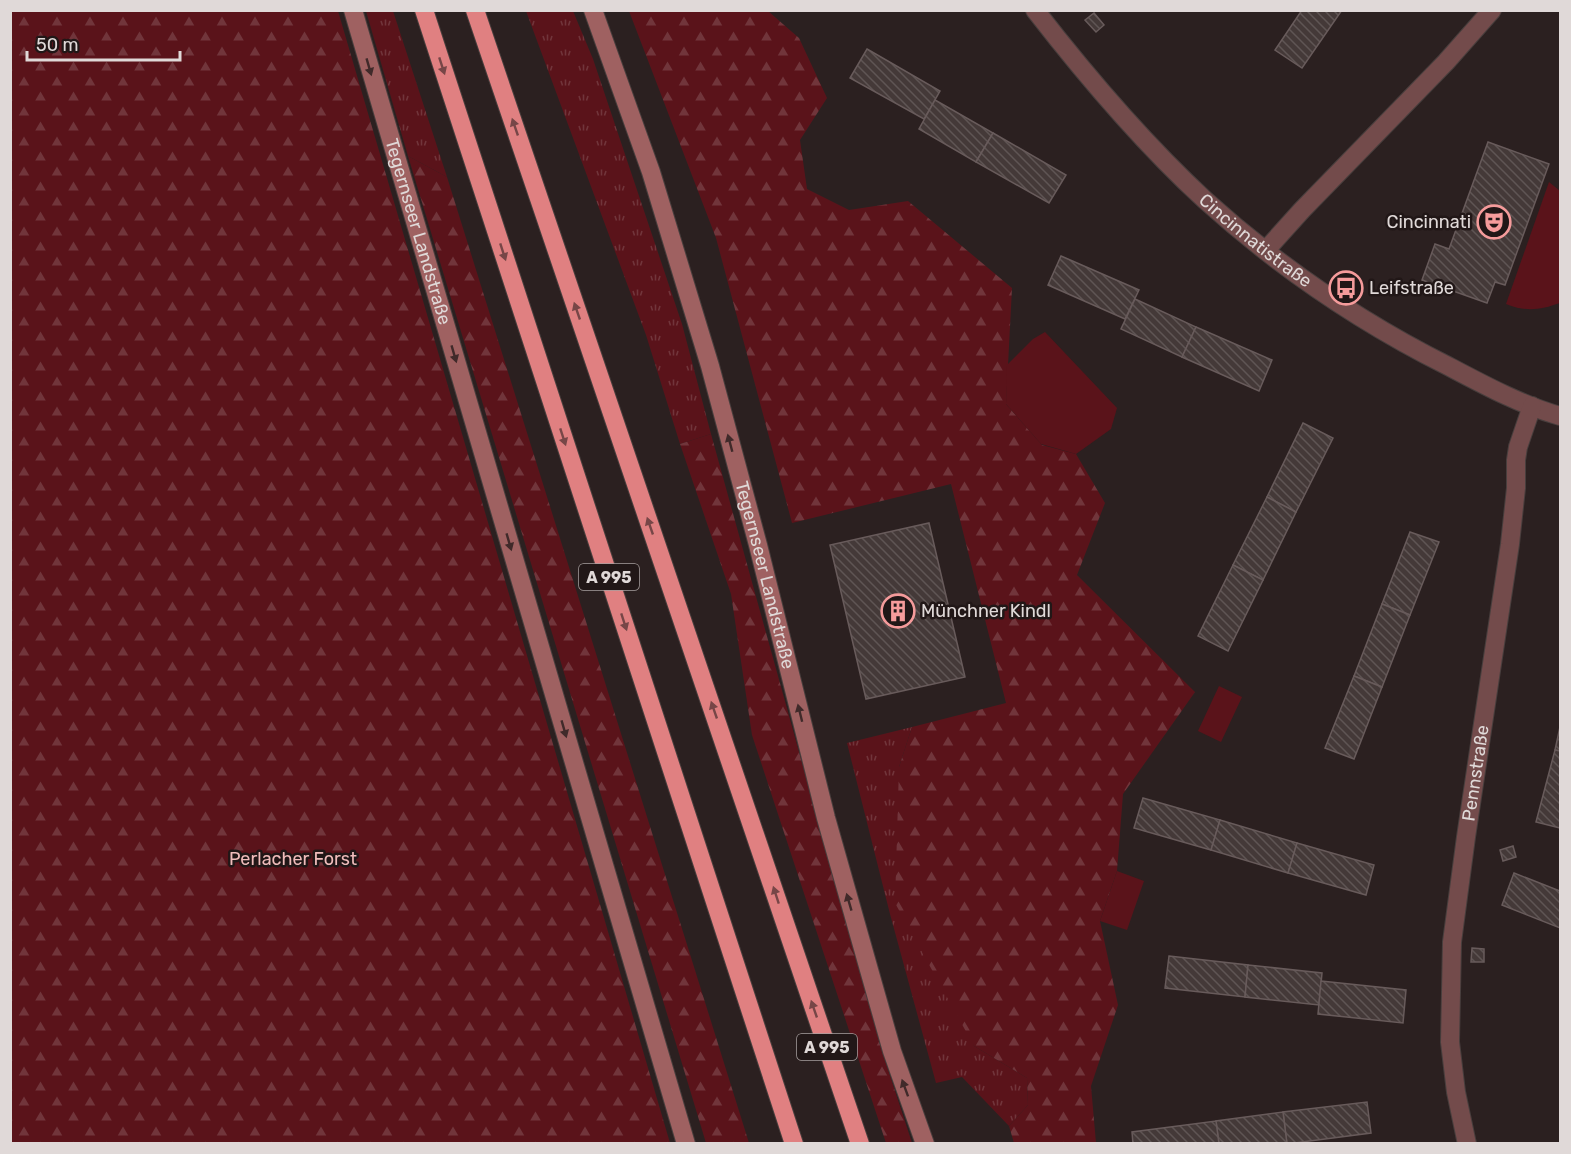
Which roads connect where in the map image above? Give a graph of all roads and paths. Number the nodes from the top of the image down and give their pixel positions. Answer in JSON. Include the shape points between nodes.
{"nodes":[{"id":1,"x":353,"y":10,"type":"edge"},
{"id":2,"x":424,"y":10,"type":"edge"},
{"id":3,"x":475,"y":10,"type":"edge"},
{"id":4,"x":593,"y":10,"type":"edge"},
{"id":5,"x":1035,"y":10,"type":"edge"},
{"id":6,"x":1492,"y":10,"type":"edge"},
{"id":7,"x":1266,"y":250,"type":"junction"},
{"id":8,"x":1532,"y":405,"type":"junction"},
{"id":9,"x":1560,"y":416,"type":"edge"},
{"id":10,"x":686,"y":1143,"type":"edge"},
{"id":11,"x":795,"y":1143,"type":"edge"},
{"id":12,"x":860,"y":1143,"type":"edge"},
{"id":13,"x":925,"y":1143,"type":"edge"},
{"id":14,"x":1467,"y":1143,"type":"edge"}],
"edges":[{"from":1,"to":10,"type":"main road","name":"Tegernseer Landstraße","one_way":true},
{"from":2,"to":11,"type":"highway","number":"A 995","one_way":true},
{"from":12,"to":3,"type":"highway","number":"A 995","one_way":true},
{"from":13,"to":4,"type":"main road","name":"Tegernseer Landstraße","one_way":true,"via":[[892,1051],[826,818],[710,366],[651,172]]},
{"from":5,"to":7,"type":"street","name":"Cincinnatistraße","via":[[1147,142],[1205,200]]},
{"from":6,"to":7,"type":"street"},
{"from":7,"to":8,"type":"street","name":"Cincinnatistraße","via":[[1387,333],[1486,386]]},
{"from":8,"to":9,"type":"street","name":"Cincinnatistraße"},
{"from":8,"to":14,"type":"street","name":"Pennstraße","via":[[1516,460],[1510,544],[1452,942],[1450,1042]]}]}
